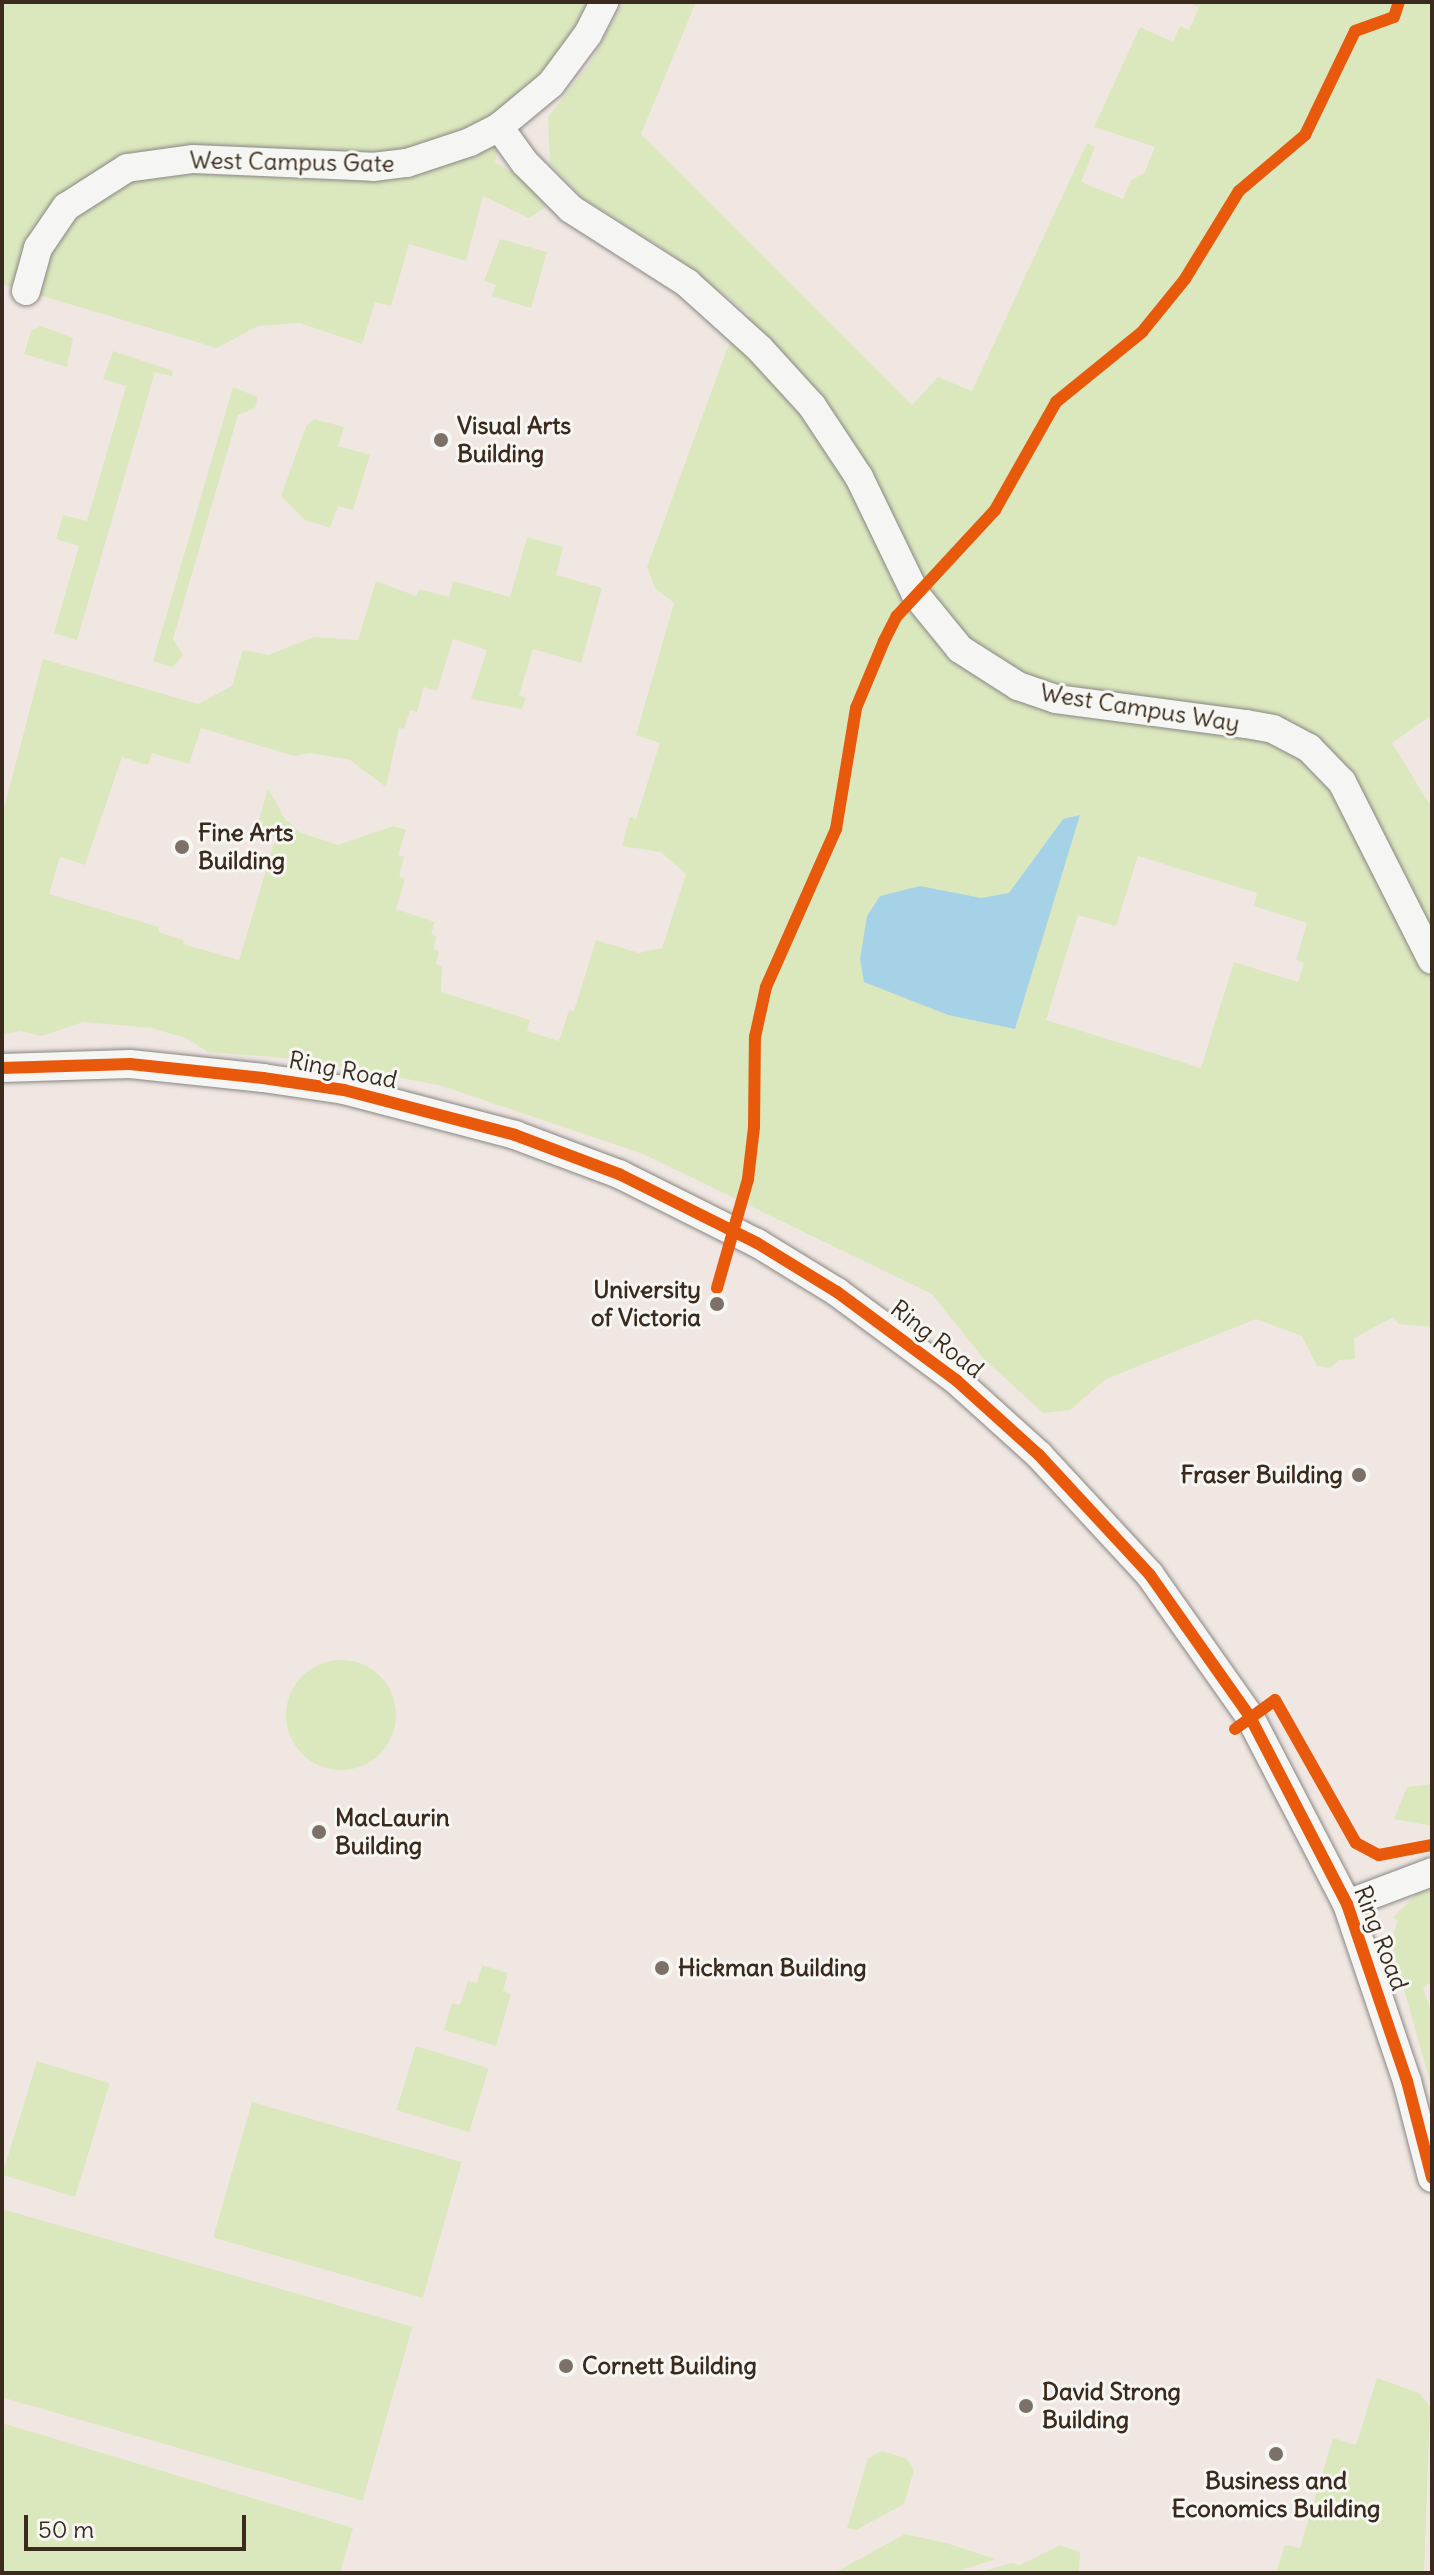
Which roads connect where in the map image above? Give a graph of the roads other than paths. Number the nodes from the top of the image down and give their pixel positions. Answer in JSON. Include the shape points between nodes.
{"nodes":[{"id":1,"x":604,"y":2,"type":"edge"},
{"id":2,"x":499,"y":127,"type":"junction"},
{"id":3,"x":26,"y":291,"type":"dead end"},
{"id":4,"x":1432,"y":960,"type":"edge"},
{"id":5,"x":2,"y":1068,"type":"edge"},
{"id":6,"x":1432,"y":1872,"type":"edge"},
{"id":7,"x":1347,"y":1904,"type":"junction"},
{"id":8,"x":1432,"y":2178,"type":"edge"}],
"edges":[{"from":1,"to":2,"type":"street","name":"West Campus Gate","via":[[551,84]]},
{"from":2,"to":3,"type":"street","name":"West Campus Gate","via":[[439,154],[373,167],[193,159],[127,168],[85,191],[58,217],[38,248]]},
{"from":2,"to":4,"type":"street","name":"West Campus Way","via":[[525,163],[571,209],[687,283],[760,349],[812,406],[859,477],[916,595],[960,649],[1018,686],[1047,696],[1273,729],[1309,748],[1349,794]]},
{"from":5,"to":7,"type":"street","name":"Ring Road","via":[[130,1064],[189,1069],[344,1090],[445,1113],[619,1174],[687,1205],[837,1292],[995,1412],[1150,1575],[1243,1705]]},
{"from":6,"to":7,"type":"street"},
{"from":7,"to":8,"type":"street","name":"Ring Road","via":[[1403,2068]]}]}
